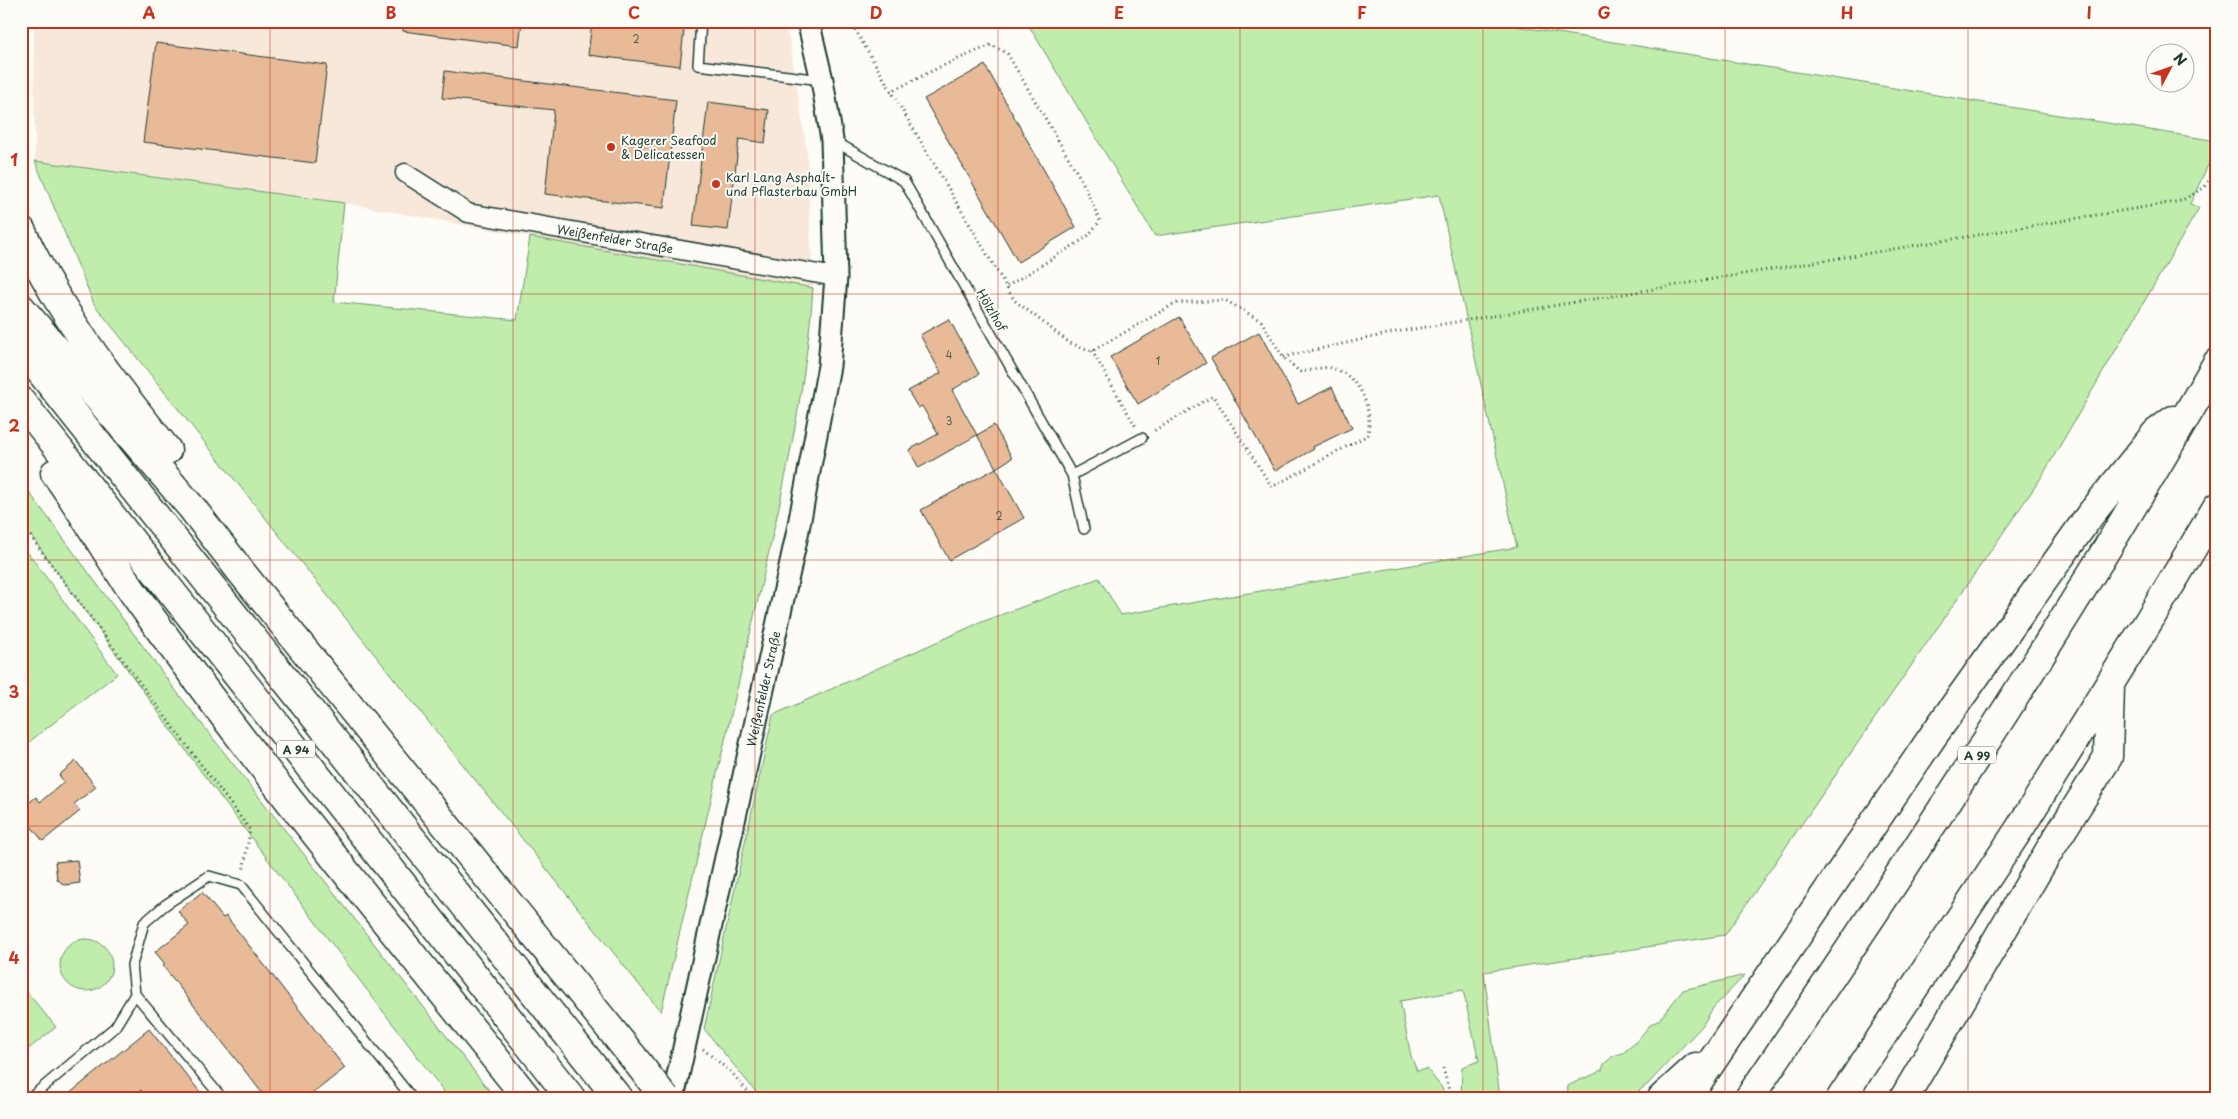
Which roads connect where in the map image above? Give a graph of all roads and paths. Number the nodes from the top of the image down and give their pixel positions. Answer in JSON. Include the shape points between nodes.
{"nodes":[{"id":1,"x":701,"y":21,"type":"edge"},
{"id":2,"x":808,"y":21,"type":"edge"},
{"id":3,"x":850,"y":21,"type":"edge"},
{"id":4,"x":822,"y":80,"type":"junction"},
{"id":5,"x":890,"y":92,"type":"junction"},
{"id":6,"x":832,"y":140,"type":"junction"},
{"id":7,"x":2217,"y":166,"type":"edge"},
{"id":8,"x":405,"y":173,"type":"dead end"},
{"id":9,"x":21,"y":230,"type":"edge"},
{"id":10,"x":836,"y":277,"type":"junction"},
{"id":11,"x":1006,"y":287,"type":"junction"},
{"id":12,"x":21,"y":308,"type":"edge"},
{"id":13,"x":21,"y":347,"type":"edge"},
{"id":14,"x":1092,"y":351,"type":"junction"},
{"id":15,"x":1284,"y":357,"type":"junction"},
{"id":16,"x":2217,"y":364,"type":"edge"},
{"id":17,"x":21,"y":401,"type":"edge"},
{"id":18,"x":2193,"y":405,"type":"junction"},
{"id":19,"x":21,"y":425,"type":"edge"},
{"id":20,"x":1142,"y":438,"type":"junction"},
{"id":21,"x":1072,"y":475,"type":"junction"},
{"id":22,"x":2217,"y":507,"type":"edge"},
{"id":23,"x":21,"y":524,"type":"edge"},
{"id":24,"x":1084,"y":529,"type":"dead end"},
{"id":25,"x":242,"y":573,"type":"junction"},
{"id":26,"x":2110,"y":684,"type":"junction"},
{"id":27,"x":241,"y":885,"type":"junction"},
{"id":28,"x":135,"y":994,"type":"junction"},
{"id":29,"x":1731,"y":1033,"type":"junction"},
{"id":30,"x":686,"y":1039,"type":"junction"},
{"id":31,"x":1443,"y":1068,"type":"dead end"},
{"id":32,"x":30,"y":1098,"type":"edge"},
{"id":33,"x":222,"y":1098,"type":"edge"},
{"id":34,"x":412,"y":1098,"type":"edge"},
{"id":35,"x":527,"y":1098,"type":"edge"},
{"id":36,"x":572,"y":1098,"type":"edge"},
{"id":37,"x":618,"y":1098,"type":"edge"},
{"id":38,"x":665,"y":1098,"type":"edge"},
{"id":39,"x":673,"y":1098,"type":"edge"},
{"id":40,"x":753,"y":1098,"type":"edge"},
{"id":41,"x":1451,"y":1098,"type":"edge"},
{"id":42,"x":1662,"y":1098,"type":"edge"},
{"id":43,"x":1687,"y":1098,"type":"edge"},
{"id":44,"x":1749,"y":1098,"type":"edge"},
{"id":45,"x":1841,"y":1098,"type":"edge"},
{"id":46,"x":1904,"y":1098,"type":"edge"}],
"edges":[{"from":1,"to":4,"type":"lane","via":[[698,65]]},
{"from":2,"to":4,"type":"street","name":"Weißenfelder Straße"},
{"from":3,"to":5,"type":"path"},
{"from":4,"to":6,"type":"street","name":"Weißenfelder Straße"},
{"from":5,"to":11,"type":"path"},
{"from":5,"to":11,"type":"path","via":[[992,45],[1007,53],[1082,181],[1100,221],[1087,237]]},
{"from":6,"to":10,"type":"street","name":"Weißenfelder Straße"},
{"from":6,"to":21,"type":"lane","name":"Hölzlhof","via":[[904,181]]},
{"from":7,"to":15,"type":"path","via":[[2204,187],[2181,201],[1396,332]]},
{"from":8,"to":10,"type":"street","name":"Weißenfelder Straße","via":[[468,213]]},
{"from":9,"to":25,"type":"highway","via":[[38,267],[78,334],[226,524]]},
{"from":10,"to":30,"type":"street","name":"Weißenfelder Straße","via":[[824,403]]},
{"from":11,"to":14,"type":"path","via":[[1014,300],[1070,343]]},
{"from":12,"to":25,"type":"highway","via":[[192,508]]},
{"from":13,"to":37,"type":"highway","number":"A 94"},
{"from":14,"to":15,"type":"path","via":[[1176,303],[1225,300],[1261,321]]},
{"from":14,"to":20,"type":"path"},
{"from":15,"to":20,"type":"path","via":[[1300,372],[1330,367],[1346,375],[1363,392],[1370,417],[1368,435],[1272,487],[1213,396]]},
{"from":16,"to":18,"type":"highway","number":"A 99"},
{"from":17,"to":36,"type":"highway","number":"A 94"},
{"from":18,"to":29,"type":"highway","via":[[2156,433],[2090,515],[1933,736]]},
{"from":18,"to":44,"type":"highway","number":"A 99","via":[[1932,826]]},
{"from":19,"to":35,"type":"highway","via":[[77,503],[134,593],[266,770]]},
{"from":20,"to":21,"type":"lane"},
{"from":21,"to":24,"type":"lane","name":"Hölzlhof"},
{"from":22,"to":26,"type":"highway"},
{"from":23,"to":27,"type":"path","via":[[250,830]]},
{"from":25,"to":38,"type":"highway","bridge":true},
{"from":26,"to":45,"type":"highway","via":[[2020,828]]},
{"from":26,"to":46,"type":"highway","via":[[2108,757]]},
{"from":27,"to":28,"type":"lane","via":[[209,876],[144,923],[132,965]]},
{"from":27,"to":34,"type":"lane"},
{"from":28,"to":32,"type":"lane","via":[[115,1027]]},
{"from":28,"to":33,"type":"lane"},
{"from":29,"to":42,"type":"highway"},
{"from":29,"to":43,"type":"highway"},
{"from":30,"to":39,"type":"street","name":"Weißenfelder Straße"},
{"from":30,"to":40,"type":"path","via":[[696,1042],[732,1073]]},
{"from":31,"to":41,"type":"path"}]}
